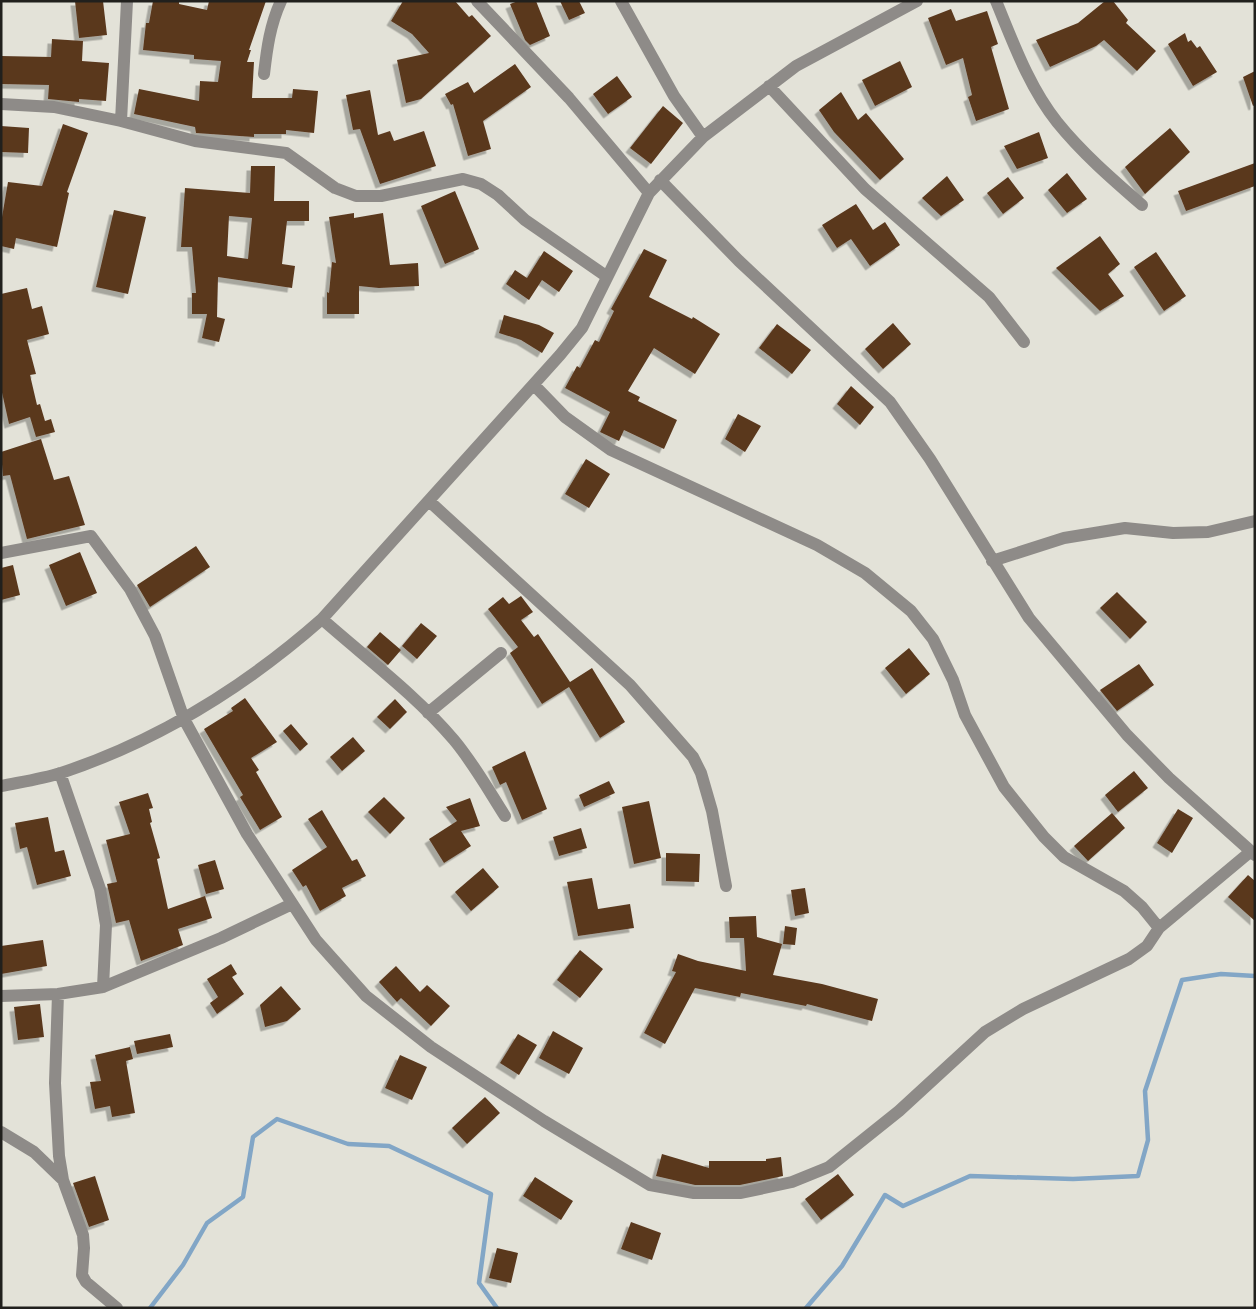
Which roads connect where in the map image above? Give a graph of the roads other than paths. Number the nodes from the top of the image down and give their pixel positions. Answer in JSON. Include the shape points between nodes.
{"nodes":[{"id":1,"x":127,"y":1,"type":"edge"},
{"id":2,"x":281,"y":1,"type":"edge"},
{"id":3,"x":477,"y":1,"type":"edge"},
{"id":4,"x":621,"y":1,"type":"edge"},
{"id":5,"x":917,"y":1,"type":"edge"},
{"id":6,"x":996,"y":1,"type":"edge"},
{"id":7,"x":264,"y":74,"type":"dead end"},
{"id":8,"x":769,"y":86,"type":"junction"},
{"id":9,"x":1,"y":104,"type":"edge"},
{"id":10,"x":121,"y":121,"type":"junction"},
{"id":11,"x":703,"y":137,"type":"junction"},
{"id":12,"x":660,"y":180,"type":"junction"},
{"id":13,"x":649,"y":192,"type":"junction"},
{"id":14,"x":1142,"y":205,"type":"dead end"},
{"id":15,"x":606,"y":276,"type":"junction"},
{"id":16,"x":1024,"y":342,"type":"dead end"},
{"id":17,"x":534,"y":386,"type":"junction"},
{"id":18,"x":429,"y":501,"type":"junction"},
{"id":19,"x":1255,"y":521,"type":"edge"},
{"id":20,"x":1,"y":553,"type":"edge"},
{"id":21,"x":992,"y":561,"type":"junction"},
{"id":22,"x":322,"y":619,"type":"junction"},
{"id":23,"x":501,"y":653,"type":"dead end"},
{"id":24,"x":428,"y":713,"type":"junction"},
{"id":25,"x":184,"y":719,"type":"junction"},
{"id":26,"x":60,"y":773,"type":"junction"},
{"id":27,"x":1,"y":786,"type":"edge"},
{"id":28,"x":505,"y":816,"type":"dead end"},
{"id":29,"x":1253,"y":854,"type":"edge"},
{"id":30,"x":726,"y":886,"type":"dead end"},
{"id":31,"x":292,"y":904,"type":"junction"},
{"id":32,"x":1159,"y":928,"type":"junction"},
{"id":33,"x":103,"y":987,"type":"junction"},
{"id":34,"x":58,"y":994,"type":"junction"},
{"id":35,"x":1,"y":996,"type":"edge"},
{"id":36,"x":1,"y":1132,"type":"edge"},
{"id":37,"x":63,"y":1180,"type":"junction"},
{"id":38,"x":117,"y":1308,"type":"edge"}],
"edges":[{"from":1,"to":10,"type":"street"},
{"from":2,"to":7,"type":"street","via":[[267,42]]},
{"from":3,"to":13,"type":"street","via":[[569,98]]},
{"from":4,"to":11,"type":"street","via":[[674,96]]},
{"from":5,"to":8,"type":"street","via":[[796,66]]},
{"from":6,"to":14,"type":"street","via":[[1025,68],[1055,120],[1091,160]]},
{"from":8,"to":11,"type":"street"},
{"from":8,"to":16,"type":"street","via":[[865,189],[989,298]]},
{"from":9,"to":10,"type":"street","via":[[54,107]]},
{"from":10,"to":15,"type":"street","via":[[195,141],[286,152],[335,188],[356,196],[381,196],[463,180],[481,184],[525,220]]},
{"from":11,"to":12,"type":"street"},
{"from":12,"to":13,"type":"street"},
{"from":12,"to":21,"type":"street","via":[[739,261],[890,402],[930,459]]},
{"from":13,"to":15,"type":"street"},
{"from":15,"to":17,"type":"street","via":[[582,328]]},
{"from":17,"to":18,"type":"street"},
{"from":17,"to":32,"type":"street","via":[[565,417],[611,450],[817,545],[865,573],[911,610],[933,639],[966,716],[1004,787],[1064,857],[1124,891]]},
{"from":18,"to":22,"type":"street"},
{"from":18,"to":30,"type":"street","via":[[630,685],[693,757],[712,811]]},
{"from":19,"to":21,"type":"street","via":[[1208,532],[1173,533],[1125,528],[1064,538]]},
{"from":20,"to":25,"type":"street","via":[[91,536],[130,589],[155,636]]},
{"from":21,"to":29,"type":"street","via":[[1028,618],[1127,735]]},
{"from":22,"to":24,"type":"street"},
{"from":22,"to":25,"type":"street","via":[[283,654]]},
{"from":23,"to":24,"type":"street"},
{"from":24,"to":28,"type":"street","via":[[471,763]]},
{"from":25,"to":26,"type":"street"},
{"from":25,"to":31,"type":"street","via":[[247,834]]},
{"from":26,"to":27,"type":"street"},
{"from":26,"to":33,"type":"street","via":[[100,889],[106,925]]},
{"from":29,"to":32,"type":"street"},
{"from":31,"to":32,"type":"street","via":[[316,940],[366,996],[431,1047],[650,1185],[694,1193],[741,1193],[792,1182],[829,1167],[899,1111],[985,1032],[1024,1009],[1129,959],[1147,946]]},
{"from":31,"to":33,"type":"street","via":[[213,942]]},
{"from":33,"to":34,"type":"street"},
{"from":34,"to":35,"type":"street"},
{"from":34,"to":37,"type":"street","via":[[55,1083],[58,1156]]},
{"from":36,"to":37,"type":"street","via":[[34,1152]]},
{"from":37,"to":38,"type":"street","via":[[83,1236],[82,1275]]}]}
